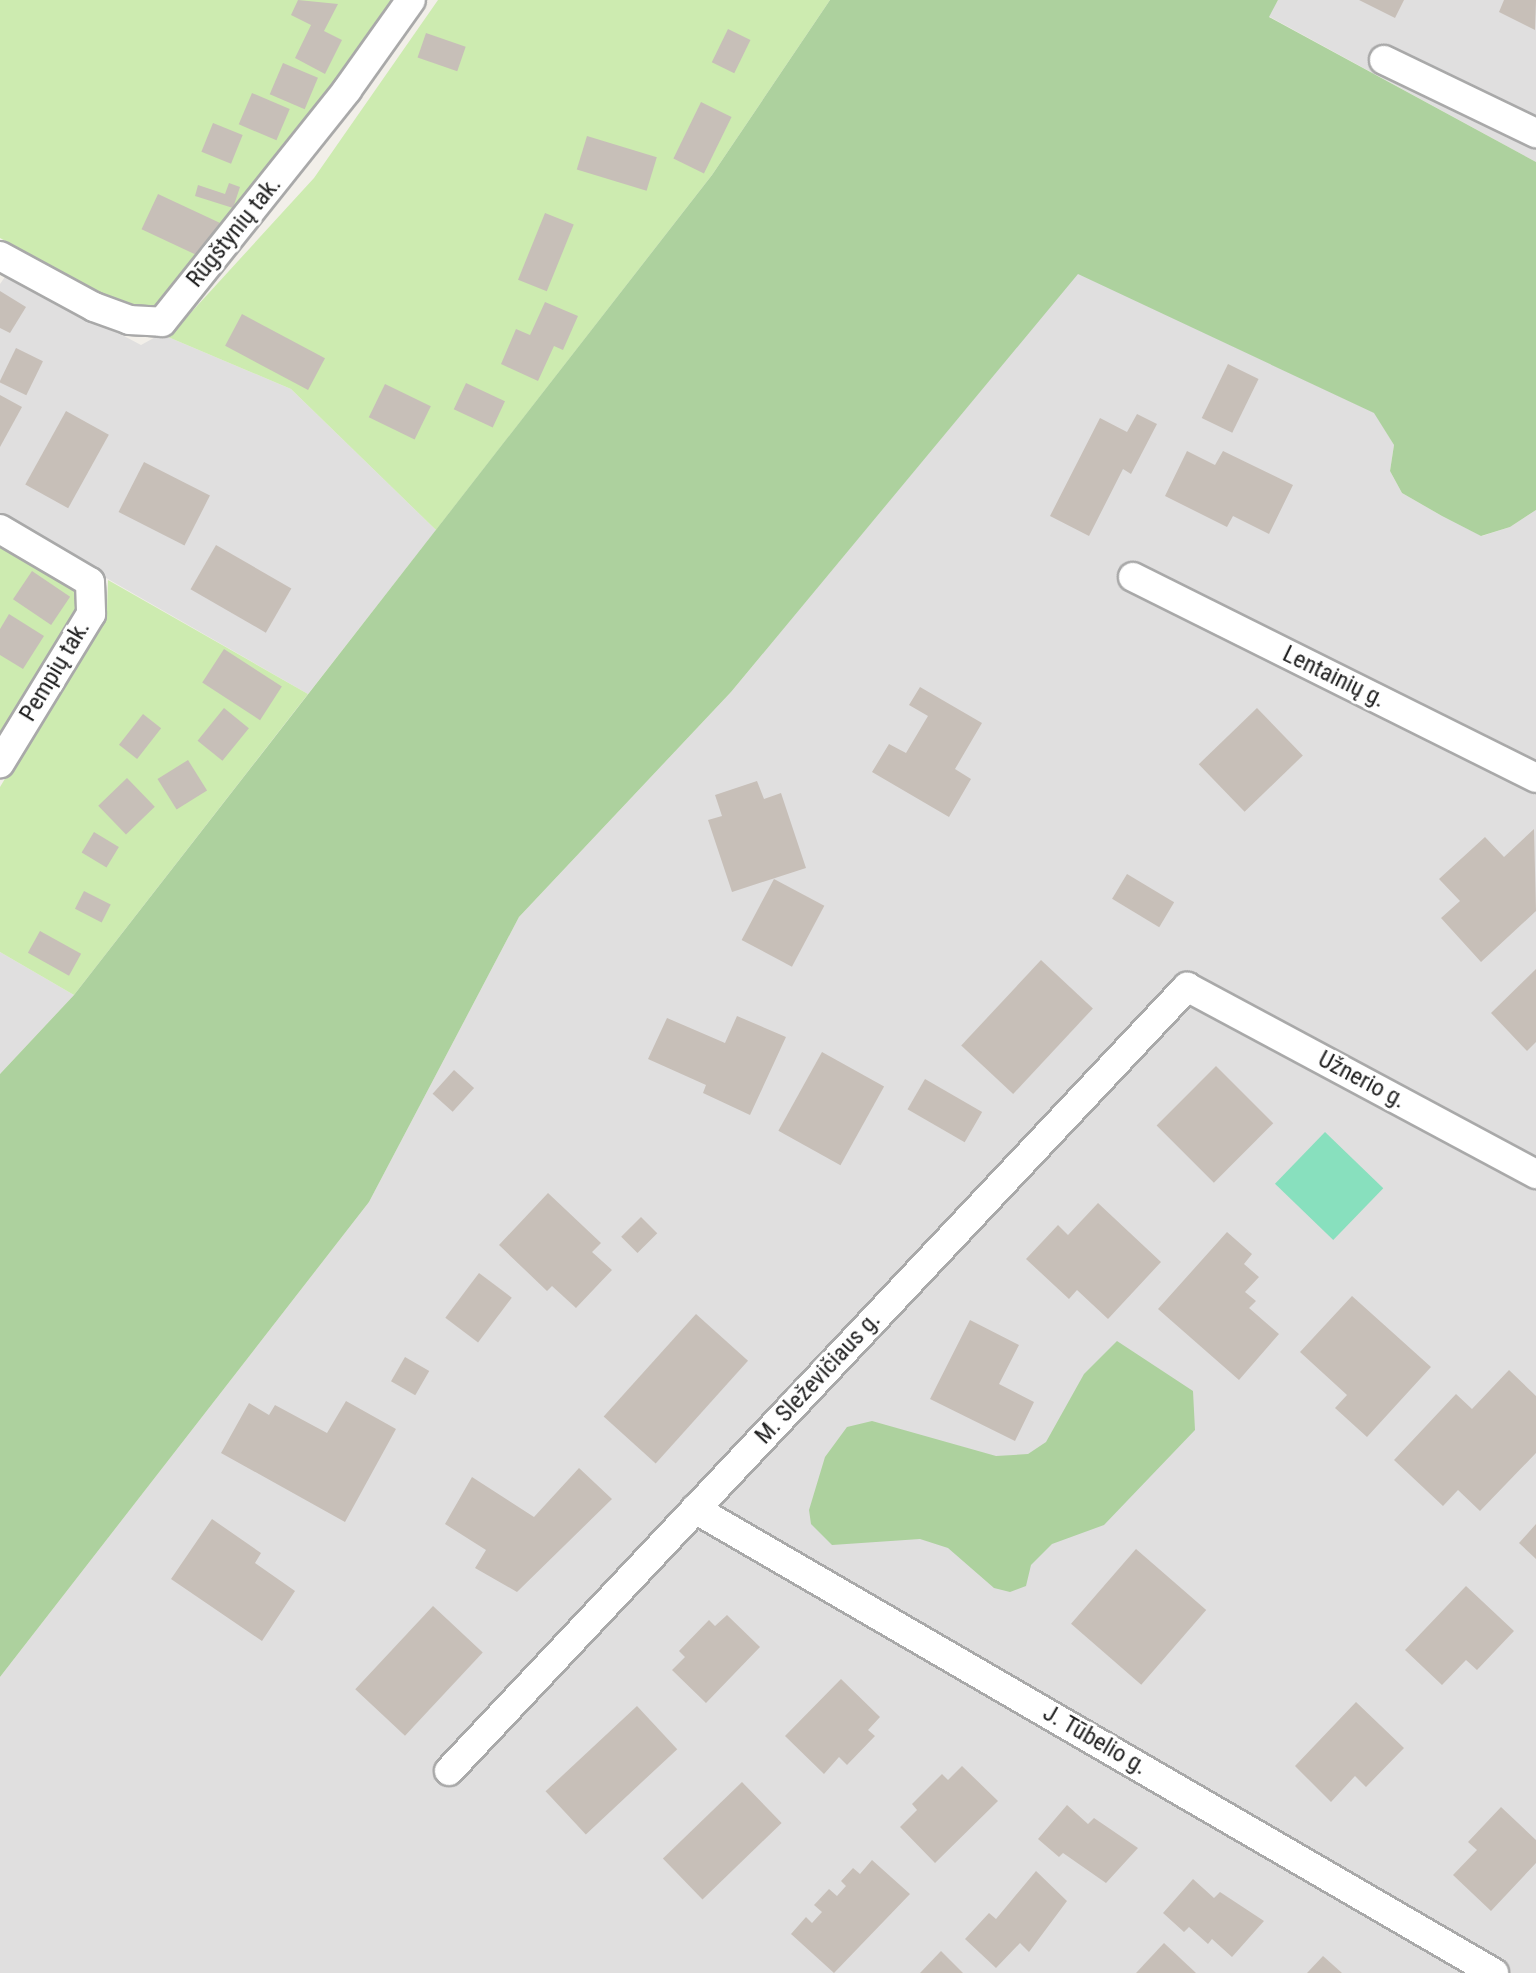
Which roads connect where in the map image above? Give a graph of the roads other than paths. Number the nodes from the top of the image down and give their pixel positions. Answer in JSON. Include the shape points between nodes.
{"nodes":[{"id":1,"x":411,"y":0,"type":"edge"},
{"id":2,"x":1384,"y":60,"type":"dead end"},
{"id":3,"x":1536,"y":133,"type":"edge"},
{"id":4,"x":0,"y":256,"type":"edge"},
{"id":5,"x":0,"y":529,"type":"edge"},
{"id":6,"x":1133,"y":577,"type":"dead end"},
{"id":7,"x":0,"y":763,"type":"edge"},
{"id":8,"x":1536,"y":778,"type":"edge"},
{"id":9,"x":1187,"y":987,"type":"joint"},
{"id":10,"x":1536,"y":1174,"type":"edge"},
{"id":11,"x":695,"y":1509,"type":"junction"},
{"id":12,"x":449,"y":1771,"type":"dead end"},
{"id":13,"x":1494,"y":1973,"type":"edge"}],
"edges":[{"from":1,"to":4,"type":"street","name":"Rūgštynių tak.","via":[[162,322],[129,320],[94,307]]},
{"from":2,"to":3,"type":"street"},
{"from":5,"to":7,"type":"street","name":"Pempių tak.","via":[[90,582],[91,614]]},
{"from":6,"to":8,"type":"street","name":"Lentainių g."},
{"from":9,"to":10,"type":"street","name":"Užnerio g."},
{"from":9,"to":11,"type":"street","name":"M. Sleževičiaus g."},
{"from":11,"to":12,"type":"street","name":"M. Sleževičiaus g."},
{"from":11,"to":13,"type":"street","name":"J. Tūbelio g."}]}
